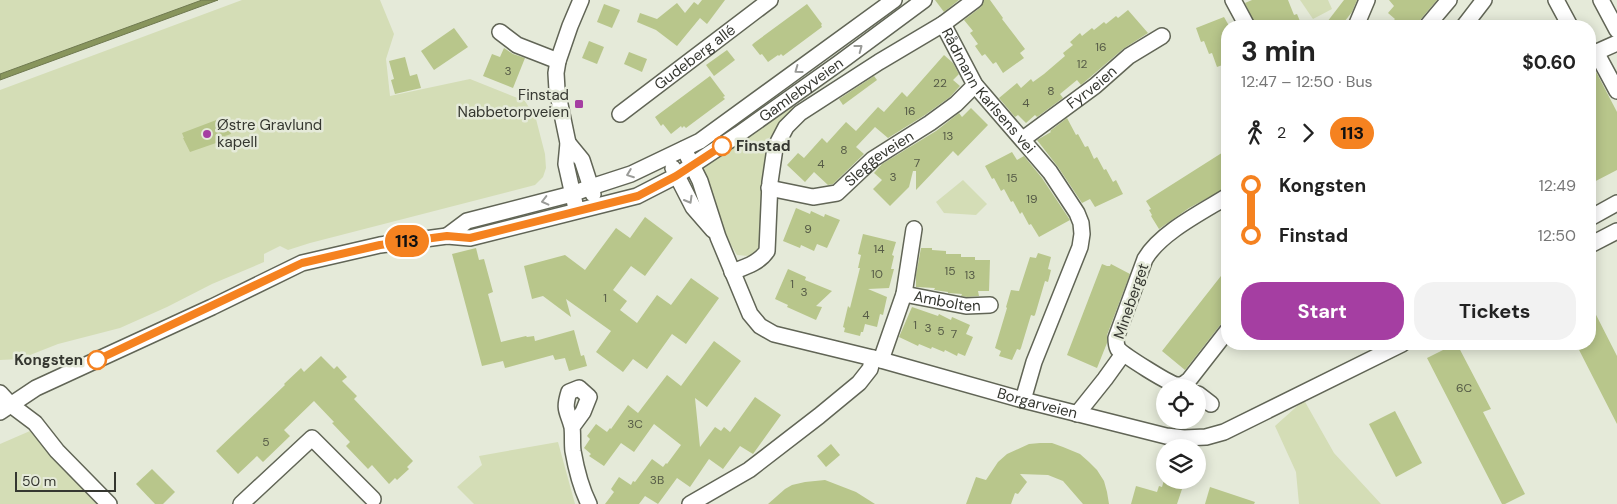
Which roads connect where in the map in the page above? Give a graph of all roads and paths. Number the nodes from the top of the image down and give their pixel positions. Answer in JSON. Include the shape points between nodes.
{"nodes":[{"id":1,"x":581,"y":0,"type":"edge"},
{"id":2,"x":770,"y":0,"type":"edge"},
{"id":3,"x":894,"y":0,"type":"edge"},
{"id":4,"x":924,"y":0,"type":"edge"},
{"id":5,"x":976,"y":0,"type":"edge"},
{"id":6,"x":1233,"y":0,"type":"edge"},
{"id":7,"x":1368,"y":0,"type":"edge"},
{"id":8,"x":1448,"y":0,"type":"edge"},
{"id":9,"x":1484,"y":0,"type":"edge"},
{"id":10,"x":1556,"y":0,"type":"edge"},
{"id":11,"x":1601,"y":0,"type":"edge"},
{"id":12,"x":1245,"y":20,"type":"edge"},
{"id":13,"x":1359,"y":20,"type":"edge"},
{"id":14,"x":1432,"y":20,"type":"edge"},
{"id":15,"x":1469,"y":20,"type":"edge"},
{"id":16,"x":1567,"y":20,"type":"edge"},
{"id":17,"x":943,"y":24,"type":"junction"},
{"id":18,"x":1617,"y":30,"type":"edge"},
{"id":19,"x":500,"y":32,"type":"dead end"},
{"id":20,"x":1162,"y":36,"type":"dead end"},
{"id":21,"x":1617,"y":43,"type":"edge"},
{"id":22,"x":1596,"y":52,"type":"edge"},
{"id":23,"x":1596,"y":57,"type":"edge"},
{"id":24,"x":558,"y":61,"type":"junction"},
{"id":25,"x":975,"y":85,"type":"junction"},
{"id":26,"x":1616,"y":87,"type":"edge"},
{"id":27,"x":620,"y":114,"type":"dead end"},
{"id":28,"x":1023,"y":139,"type":"junction"},
{"id":29,"x":568,"y":143,"type":"junction"},
{"id":30,"x":684,"y":150,"type":"junction"},
{"id":31,"x":668,"y":158,"type":"junction"},
{"id":32,"x":691,"y":166,"type":"junction"},
{"id":33,"x":676,"y":176,"type":"junction"},
{"id":34,"x":591,"y":187,"type":"junction"},
{"id":35,"x":769,"y":188,"type":"junction"},
{"id":36,"x":572,"y":194,"type":"junction"},
{"id":37,"x":1221,"y":201,"type":"edge"},
{"id":38,"x":1617,"y":203,"type":"edge"},
{"id":39,"x":597,"y":207,"type":"junction"},
{"id":40,"x":578,"y":212,"type":"junction"},
{"id":41,"x":1596,"y":215,"type":"edge"},
{"id":42,"x":914,"y":229,"type":"dead end"},
{"id":43,"x":1617,"y":231,"type":"edge"},
{"id":44,"x":447,"y":236,"type":"junction"},
{"id":45,"x":718,"y":237,"type":"junction"},
{"id":46,"x":1596,"y":242,"type":"edge"},
{"id":47,"x":732,"y":272,"type":"junction"},
{"id":48,"x":904,"y":294,"type":"junction"},
{"id":49,"x":990,"y":306,"type":"dead end"},
{"id":50,"x":1221,"y":339,"type":"edge"},
{"id":51,"x":1390,"y":350,"type":"edge"},
{"id":52,"x":1123,"y":354,"type":"junction"},
{"id":53,"x":877,"y":359,"type":"junction"},
{"id":54,"x":1165,"y":379,"type":"edge"},
{"id":55,"x":1190,"y":379,"type":"edge"},
{"id":56,"x":0,"y":392,"type":"edge"},
{"id":57,"x":1023,"y":400,"type":"junction"},
{"id":58,"x":1206,"y":400,"type":"edge"},
{"id":59,"x":1211,"y":404,"type":"dead end"},
{"id":60,"x":6,"y":409,"type":"edge"},
{"id":61,"x":1077,"y":414,"type":"junction"},
{"id":62,"x":572,"y":427,"type":"dead end"},
{"id":63,"x":373,"y":499,"type":"dead end"},
{"id":64,"x":108,"y":504,"type":"edge"},
{"id":65,"x":241,"y":504,"type":"edge"},
{"id":66,"x":589,"y":504,"type":"edge"},
{"id":67,"x":690,"y":504,"type":"edge"}],
"edges":[{"from":1,"to":24,"type":"street"},
{"from":2,"to":27,"type":"street","name":"Gudeberg allé"},
{"from":3,"to":30,"type":"street","name":"Gamlebyveien","one_way":true},
{"from":32,"to":4,"type":"street","name":"Gamlebyveien","one_way":true,"via":[[832,69]]},
{"from":5,"to":17,"type":"street"},
{"from":6,"to":12,"type":"street"},
{"from":7,"to":13,"type":"street"},
{"from":8,"to":14,"type":"street"},
{"from":9,"to":15,"type":"street"},
{"from":10,"to":16,"type":"street"},
{"from":11,"to":18,"type":"street"},
{"from":17,"to":25,"type":"street","name":"Rådmann Karlsens vei"},
{"from":17,"to":35,"type":"street","name":"Rådmann Karlsens vei","via":[[800,113],[786,127],[775,148]]},
{"from":19,"to":24,"type":"street","via":[[517,45]]},
{"from":20,"to":28,"type":"street","name":"Fyrveien","via":[[1129,56],[1095,86]]},
{"from":21,"to":22,"type":"street"},
{"from":23,"to":26,"type":"street"},
{"from":24,"to":29,"type":"street","via":[[557,90]]},
{"from":25,"to":28,"type":"street","name":"Rådmann Karlsens vei"},
{"from":25,"to":35,"type":"street","name":"Sleggeveien","via":[[930,123],[873,159],[837,193],[813,197]]},
{"from":28,"to":57,"type":"street","name":"Rådmann Karlsens vei","via":[[1077,213],[1082,234]]},
{"from":29,"to":34,"type":"street","via":[[582,160]]},
{"from":29,"to":36,"type":"street","via":[[566,164]]},
{"from":30,"to":31,"type":"street","name":"Gamlebyveien"},
{"from":30,"to":32,"type":"street","name":"Borgarveien"},
{"from":31,"to":33,"type":"street","name":"Borgarveien"},
{"from":31,"to":34,"type":"street","name":"Gamlebyveien","one_way":true},
{"from":32,"to":33,"type":"street","name":"Gamlebyveien"},
{"from":32,"to":45,"type":"street","name":"Borgarveien"},
{"from":33,"to":39,"type":"street","name":"Gamlebyveien","via":[[638,196]]},
{"from":33,"to":45,"type":"street","name":"Borgarveien","one_way":true,"via":[[693,207]]},
{"from":34,"to":36,"type":"street","name":"Gamlebyveien"},
{"from":34,"to":39,"type":"street"},
{"from":35,"to":47,"type":"street","name":"Rådmann Karlsens vei","via":[[767,251],[756,262]]},
{"from":36,"to":40,"type":"street"},
{"from":36,"to":44,"type":"street","name":"Gamlebyveien","one_way":true,"via":[[467,221]]},
{"from":37,"to":52,"type":"street","name":"Mineberget","via":[[1150,250],[1116,338],[1116,345]]},
{"from":38,"to":41,"type":"street"},
{"from":39,"to":40,"type":"street","name":"Gamlebyveien"},
{"from":40,"to":44,"type":"street","name":"Gamlebyveien","via":[[470,238]]},
{"from":42,"to":48,"type":"street","name":"Ambolten"},
{"from":43,"to":46,"type":"street"},
{"from":44,"to":60,"type":"street","name":"Gamlebyveien","via":[[380,245],[302,263],[36,388]]},
{"from":45,"to":47,"type":"street","name":"Borgarveien"},
{"from":47,"to":53,"type":"street","name":"Borgarveien","via":[[750,314],[760,326],[774,334]]},
{"from":48,"to":49,"type":"street","name":"Ambolten","via":[[966,306]]},
{"from":48,"to":53,"type":"street","name":"Ambolten"},
{"from":50,"to":55,"type":"street","name":"Mineberget"},
{"from":51,"to":61,"type":"street","name":"Borgarveien","via":[[1241,424],[1206,437],[1166,436]]},
{"from":52,"to":54,"type":"street","name":"Mineberget"},
{"from":52,"to":61,"type":"street","name":"Mineberget"},
{"from":53,"to":57,"type":"street","name":"Borgarveien"},
{"from":53,"to":67,"type":"street","name":"Ambolten","via":[[860,383],[819,416],[749,470]]},
{"from":56,"to":60,"type":"street"},
{"from":57,"to":61,"type":"street","name":"Borgarveien"},
{"from":58,"to":59,"type":"street"},
{"from":60,"to":64,"type":"street","via":[[35,424]]},
{"from":62,"to":66,"type":"street","via":[[583,493]]},
{"from":63,"to":65,"type":"street","via":[[312,438]]}]}
